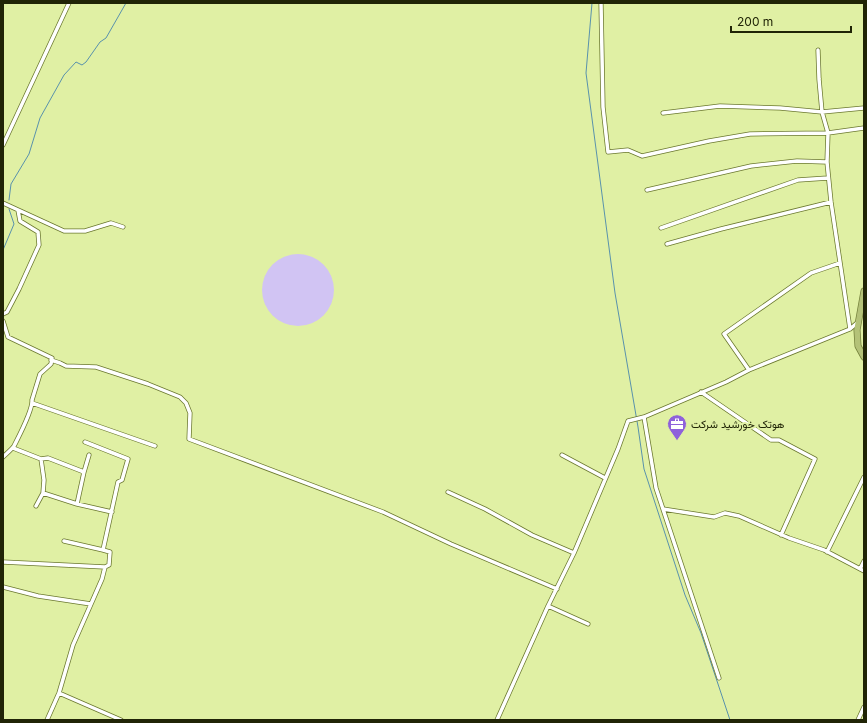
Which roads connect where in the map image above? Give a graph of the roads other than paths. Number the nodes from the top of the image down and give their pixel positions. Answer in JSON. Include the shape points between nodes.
{"nodes":[{"id":1,"x":69,"y":3,"type":"edge"},
{"id":2,"x":601,"y":3,"type":"edge"},
{"id":3,"x":818,"y":50,"type":"dead end"},
{"id":4,"x":864,"y":108,"type":"edge"},
{"id":5,"x":822,"y":112,"type":"junction"},
{"id":6,"x":663,"y":113,"type":"dead end"},
{"id":7,"x":864,"y":128,"type":"edge"},
{"id":8,"x":828,"y":133,"type":"junction"},
{"id":9,"x":3,"y":145,"type":"edge"},
{"id":10,"x":827,"y":162,"type":"junction"},
{"id":11,"x":828,"y":178,"type":"junction"},
{"id":12,"x":647,"y":190,"type":"dead end"},
{"id":13,"x":831,"y":202,"type":"junction"},
{"id":14,"x":3,"y":203,"type":"edge"},
{"id":15,"x":18,"y":210,"type":"junction"},
{"id":16,"x":123,"y":227,"type":"dead end"},
{"id":17,"x":661,"y":228,"type":"dead end"},
{"id":18,"x":667,"y":244,"type":"dead end"},
{"id":19,"x":840,"y":263,"type":"junction"},
{"id":20,"x":864,"y":291,"type":"edge"},
{"id":21,"x":3,"y":314,"type":"edge"},
{"id":22,"x":3,"y":321,"type":"edge"},
{"id":23,"x":858,"y":322,"type":"junction"},
{"id":24,"x":850,"y":329,"type":"junction"},
{"id":25,"x":864,"y":357,"type":"edge"},
{"id":26,"x":51,"y":360,"type":"junction"},
{"id":27,"x":749,"y":370,"type":"junction"},
{"id":28,"x":701,"y":392,"type":"junction"},
{"id":29,"x":32,"y":403,"type":"junction"},
{"id":30,"x":644,"y":417,"type":"junction"},
{"id":31,"x":85,"y":442,"type":"dead end"},
{"id":32,"x":155,"y":446,"type":"dead end"},
{"id":33,"x":13,"y":448,"type":"junction"},
{"id":34,"x":89,"y":455,"type":"dead end"},
{"id":35,"x":562,"y":455,"type":"dead end"},
{"id":36,"x":3,"y":458,"type":"edge"},
{"id":37,"x":42,"y":458,"type":"junction"},
{"id":38,"x":84,"y":472,"type":"junction"},
{"id":39,"x":605,"y":478,"type":"junction"},
{"id":40,"x":864,"y":478,"type":"edge"},
{"id":41,"x":448,"y":492,"type":"dead end"},
{"id":42,"x":43,"y":493,"type":"junction"},
{"id":43,"x":77,"y":504,"type":"junction"},
{"id":44,"x":36,"y":506,"type":"dead end"},
{"id":45,"x":663,"y":508,"type":"junction"},
{"id":46,"x":112,"y":512,"type":"junction"},
{"id":47,"x":781,"y":535,"type":"junction"},
{"id":48,"x":64,"y":541,"type":"dead end"},
{"id":49,"x":103,"y":550,"type":"junction"},
{"id":50,"x":827,"y":552,"type":"junction"},
{"id":51,"x":574,"y":553,"type":"junction"},
{"id":52,"x":3,"y":562,"type":"edge"},
{"id":53,"x":864,"y":562,"type":"edge"},
{"id":54,"x":105,"y":567,"type":"junction"},
{"id":55,"x":862,"y":570,"type":"edge"},
{"id":56,"x":3,"y":587,"type":"edge"},
{"id":57,"x":557,"y":589,"type":"junction"},
{"id":58,"x":91,"y":604,"type":"junction"},
{"id":59,"x":548,"y":606,"type":"junction"},
{"id":60,"x":588,"y":624,"type":"dead end"},
{"id":61,"x":719,"y":678,"type":"dead end"},
{"id":62,"x":59,"y":693,"type":"junction"},
{"id":63,"x":864,"y":707,"type":"edge"},
{"id":64,"x":47,"y":720,"type":"edge"},
{"id":65,"x":121,"y":720,"type":"edge"},
{"id":66,"x":497,"y":720,"type":"edge"},
{"id":67,"x":858,"y":720,"type":"edge"}],
"edges":[{"from":1,"to":9,"type":"street"},
{"from":2,"to":8,"type":"street","via":[[603,107],[608,152],[628,150],[642,156],[750,134]]},
{"from":3,"to":5,"type":"street"},
{"from":4,"to":5,"type":"street"},
{"from":5,"to":6,"type":"street","via":[[720,106]]},
{"from":5,"to":8,"type":"street"},
{"from":7,"to":8,"type":"street"},
{"from":8,"to":10,"type":"street"},
{"from":10,"to":11,"type":"street"},
{"from":10,"to":12,"type":"street","via":[[797,160],[751,166]]},
{"from":11,"to":13,"type":"street"},
{"from":11,"to":17,"type":"street","via":[[798,180]]},
{"from":13,"to":18,"type":"street"},
{"from":13,"to":19,"type":"street"},
{"from":14,"to":15,"type":"street"},
{"from":15,"to":16,"type":"street","via":[[64,231],[85,231],[111,223]]},
{"from":15,"to":21,"type":"street","via":[[20,221],[38,232],[39,245],[7,312]]},
{"from":19,"to":24,"type":"street"},
{"from":19,"to":27,"type":"street","via":[[811,273],[724,334]]},
{"from":20,"to":23,"type":"highway"},
{"from":22,"to":26,"type":"street","via":[[8,338],[52,358]]},
{"from":23,"to":24,"type":"street"},
{"from":23,"to":25,"type":"highway","via":[[858,346]]},
{"from":24,"to":27,"type":"street"},
{"from":26,"to":29,"type":"street","via":[[51,364],[40,374]]},
{"from":26,"to":57,"type":"street","via":[[66,366],[96,367],[180,397],[190,413],[188,439],[383,512],[450,544]]},
{"from":27,"to":28,"type":"street"},
{"from":28,"to":30,"type":"street"},
{"from":28,"to":47,"type":"street","via":[[771,440],[779,440],[815,459]]},
{"from":29,"to":32,"type":"street"},
{"from":29,"to":33,"type":"street"},
{"from":30,"to":39,"type":"street","via":[[628,421]]},
{"from":30,"to":45,"type":"street","via":[[656,488]]},
{"from":31,"to":46,"type":"street","via":[[128,459],[122,480],[118,482]]},
{"from":33,"to":36,"type":"street"},
{"from":33,"to":37,"type":"street"},
{"from":34,"to":38,"type":"street"},
{"from":35,"to":39,"type":"street"},
{"from":37,"to":38,"type":"street"},
{"from":37,"to":42,"type":"street"},
{"from":38,"to":43,"type":"street"},
{"from":39,"to":51,"type":"street"},
{"from":40,"to":50,"type":"street"},
{"from":41,"to":51,"type":"street","via":[[532,535]]},
{"from":42,"to":43,"type":"street"},
{"from":42,"to":44,"type":"street"},
{"from":43,"to":46,"type":"street"},
{"from":45,"to":47,"type":"street","via":[[714,516],[725,513],[739,516]]},
{"from":45,"to":61,"type":"street"},
{"from":46,"to":49,"type":"street"},
{"from":47,"to":50,"type":"street"},
{"from":48,"to":49,"type":"street"},
{"from":49,"to":54,"type":"street","via":[[110,552],[109,565]]},
{"from":50,"to":55,"type":"street"},
{"from":51,"to":57,"type":"street"},
{"from":52,"to":54,"type":"street"},
{"from":53,"to":55,"type":"street"},
{"from":54,"to":58,"type":"street"},
{"from":56,"to":58,"type":"street","via":[[38,596]]},
{"from":57,"to":59,"type":"street"},
{"from":58,"to":62,"type":"street","via":[[73,645]]},
{"from":59,"to":60,"type":"street"},
{"from":59,"to":66,"type":"street"},
{"from":62,"to":64,"type":"street"},
{"from":62,"to":65,"type":"street"},
{"from":63,"to":67,"type":"street"}]}
